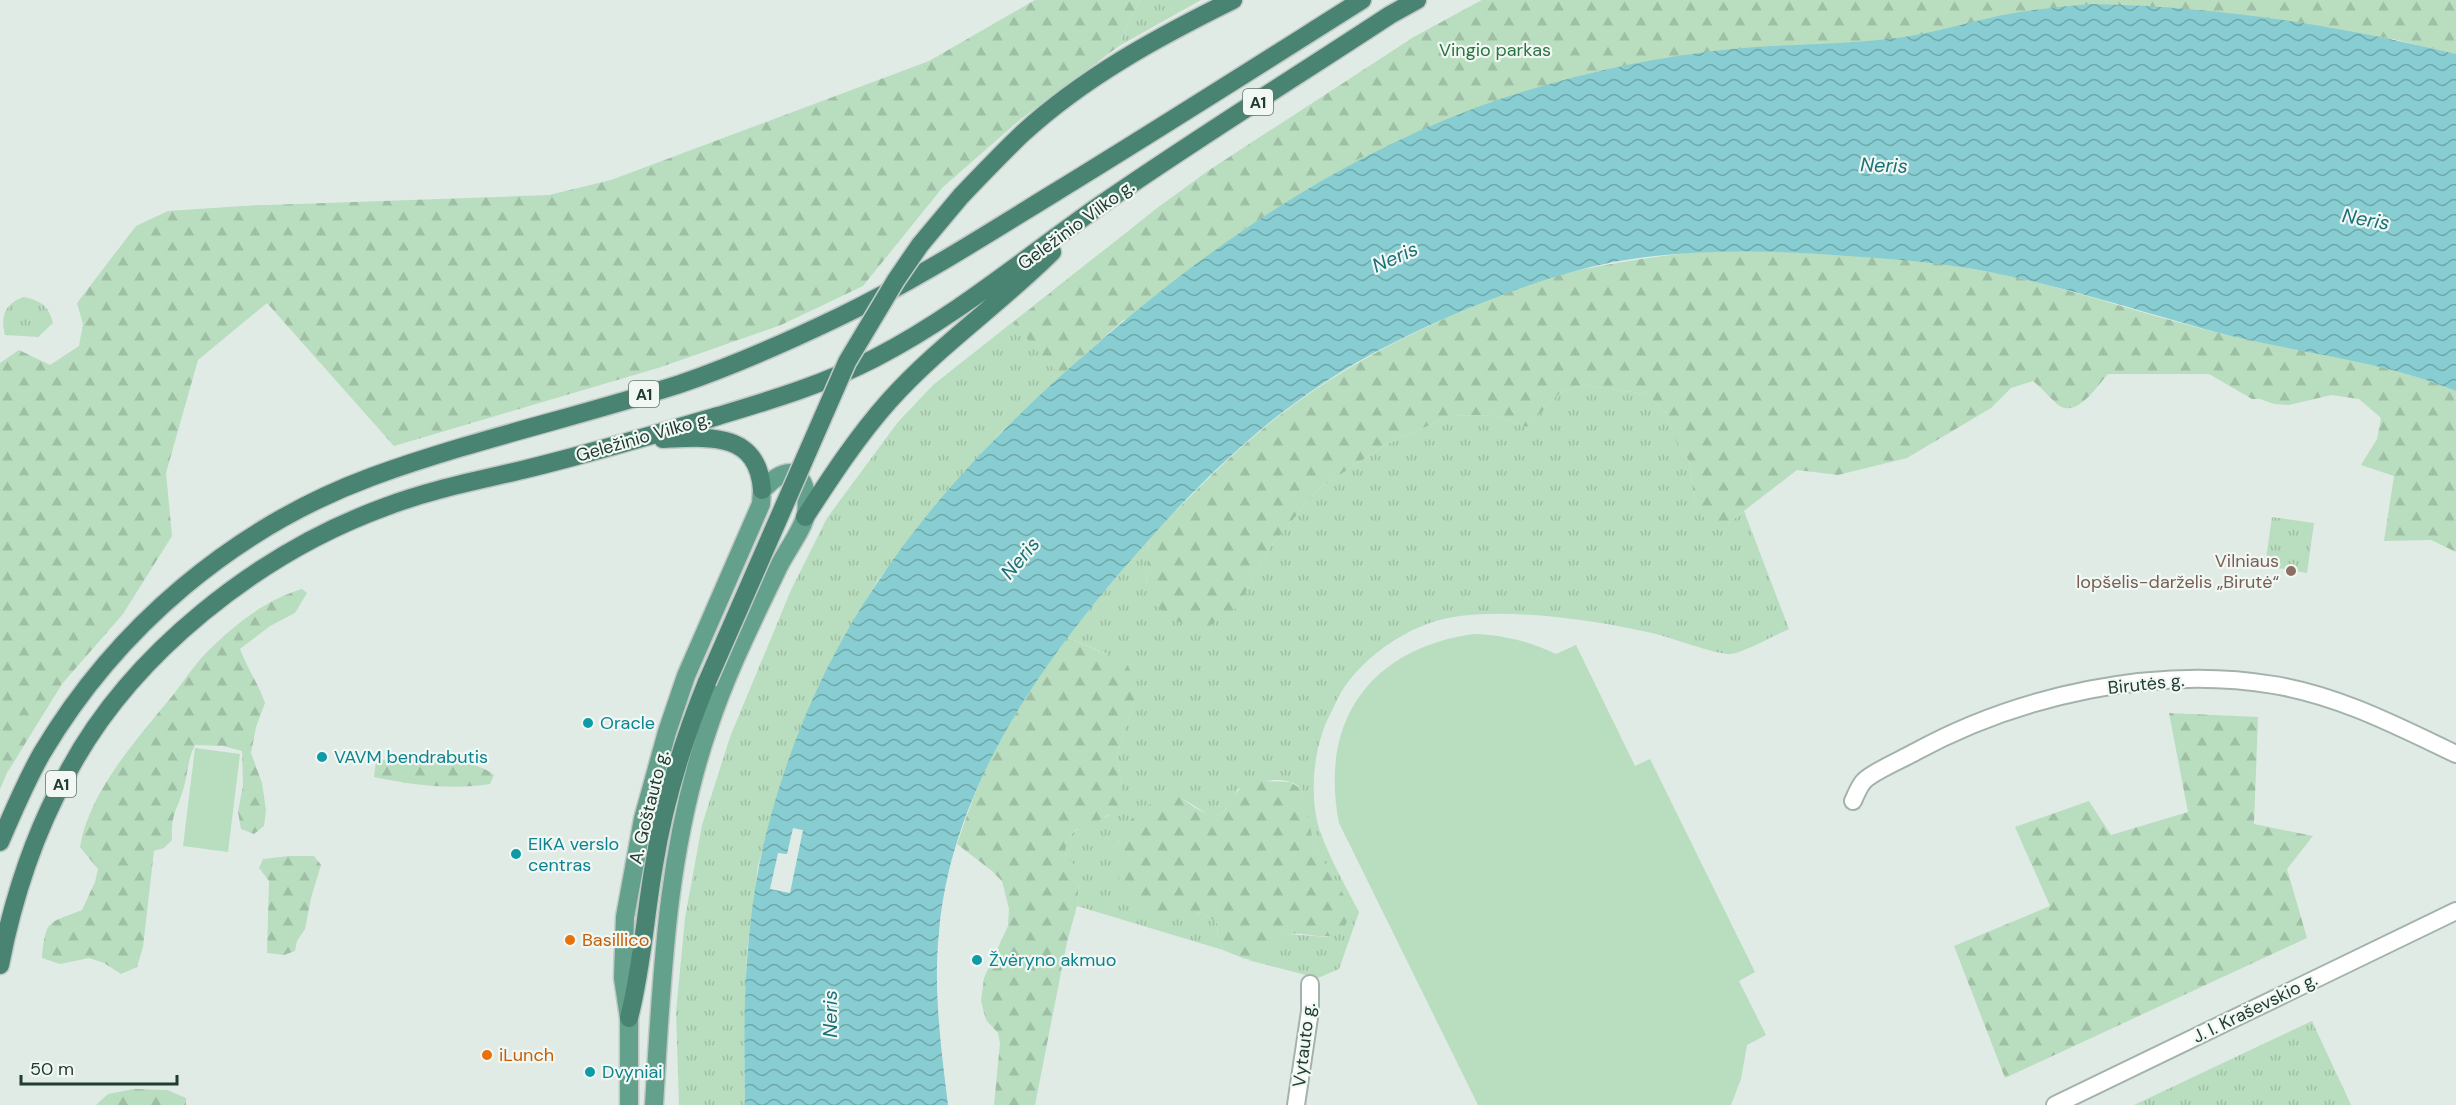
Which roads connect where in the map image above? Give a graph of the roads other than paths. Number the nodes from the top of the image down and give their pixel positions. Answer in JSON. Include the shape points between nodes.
{"nodes":[{"id":1,"x":1233,"y":0,"type":"edge"},
{"id":2,"x":1362,"y":0,"type":"edge"},
{"id":3,"x":1417,"y":0,"type":"edge"},
{"id":4,"x":1101,"y":205,"type":"junction"},
{"id":5,"x":634,"y":440,"type":"junction"},
{"id":6,"x":762,"y":490,"type":"junction"},
{"id":7,"x":805,"y":517,"type":"junction"},
{"id":8,"x":2456,"y":753,"type":"edge"},
{"id":9,"x":1853,"y":801,"type":"dead end"},
{"id":10,"x":0,"y":842,"type":"edge"},
{"id":11,"x":2456,"y":911,"type":"edge"},
{"id":12,"x":0,"y":965,"type":"edge"},
{"id":13,"x":1310,"y":984,"type":"dead end"},
{"id":14,"x":628,"y":1018,"type":"junction"},
{"id":15,"x":629,"y":1103,"type":"edge"},
{"id":16,"x":654,"y":1105,"type":"edge"},
{"id":17,"x":1296,"y":1105,"type":"edge"},
{"id":18,"x":2055,"y":1105,"type":"edge"}],
"edges":[{"from":1,"to":14,"type":"highway","bridge":true,"via":[[1165,34],[1096,76],[1022,134],[961,196],[896,280],[848,362],[678,756]]},
{"from":2,"to":10,"type":"highway","name":"Geležinio Vilko g.","number":"A1","via":[[949,258],[845,314],[767,351],[681,383],[370,478],[251,537],[197,575],[111,655],[40,756]]},
{"from":3,"to":4,"type":"highway","name":"Geležinio Vilko g.","number":"A1"},
{"from":4,"to":5,"type":"highway","name":"Geležinio Vilko g.","number":"A1","via":[[1000,279],[875,359],[797,392]]},
{"from":4,"to":7,"type":"highway","via":[[1020,284],[964,328],[889,401],[837,467]]},
{"from":5,"to":6,"type":"highway","via":[[712,437],[738,446],[757,465]]},
{"from":5,"to":12,"type":"highway","name":"Geležinio Vilko g.","number":"A1","via":[[387,506],[274,561],[219,599],[178,633],[134,680],[68,770],[28,862],[8,924]]},
{"from":6,"to":7,"type":"main road","via":[[778,477],[790,474],[800,478],[808,496]]},
{"from":6,"to":14,"type":"main road","name":"A. Goštauto g.","via":[[761,504],[686,676],[643,819],[625,917],[623,978]]},
{"from":7,"to":16,"type":"main road","name":"A. Goštauto g.","via":[[739,649],[708,729],[679,833],[666,918]]},
{"from":8,"to":9,"type":"street","name":"Birutės g.","via":[[2332,698],[2238,680],[2166,679],[2063,696],[1981,720],[1864,781]]},
{"from":11,"to":18,"type":"street","name":"J. I. Kraševskio g."},
{"from":13,"to":17,"type":"street","name":"Vytauto g.","via":[[1310,1011]]},
{"from":14,"to":15,"type":"main road","name":"A. Goštauto g."}]}
